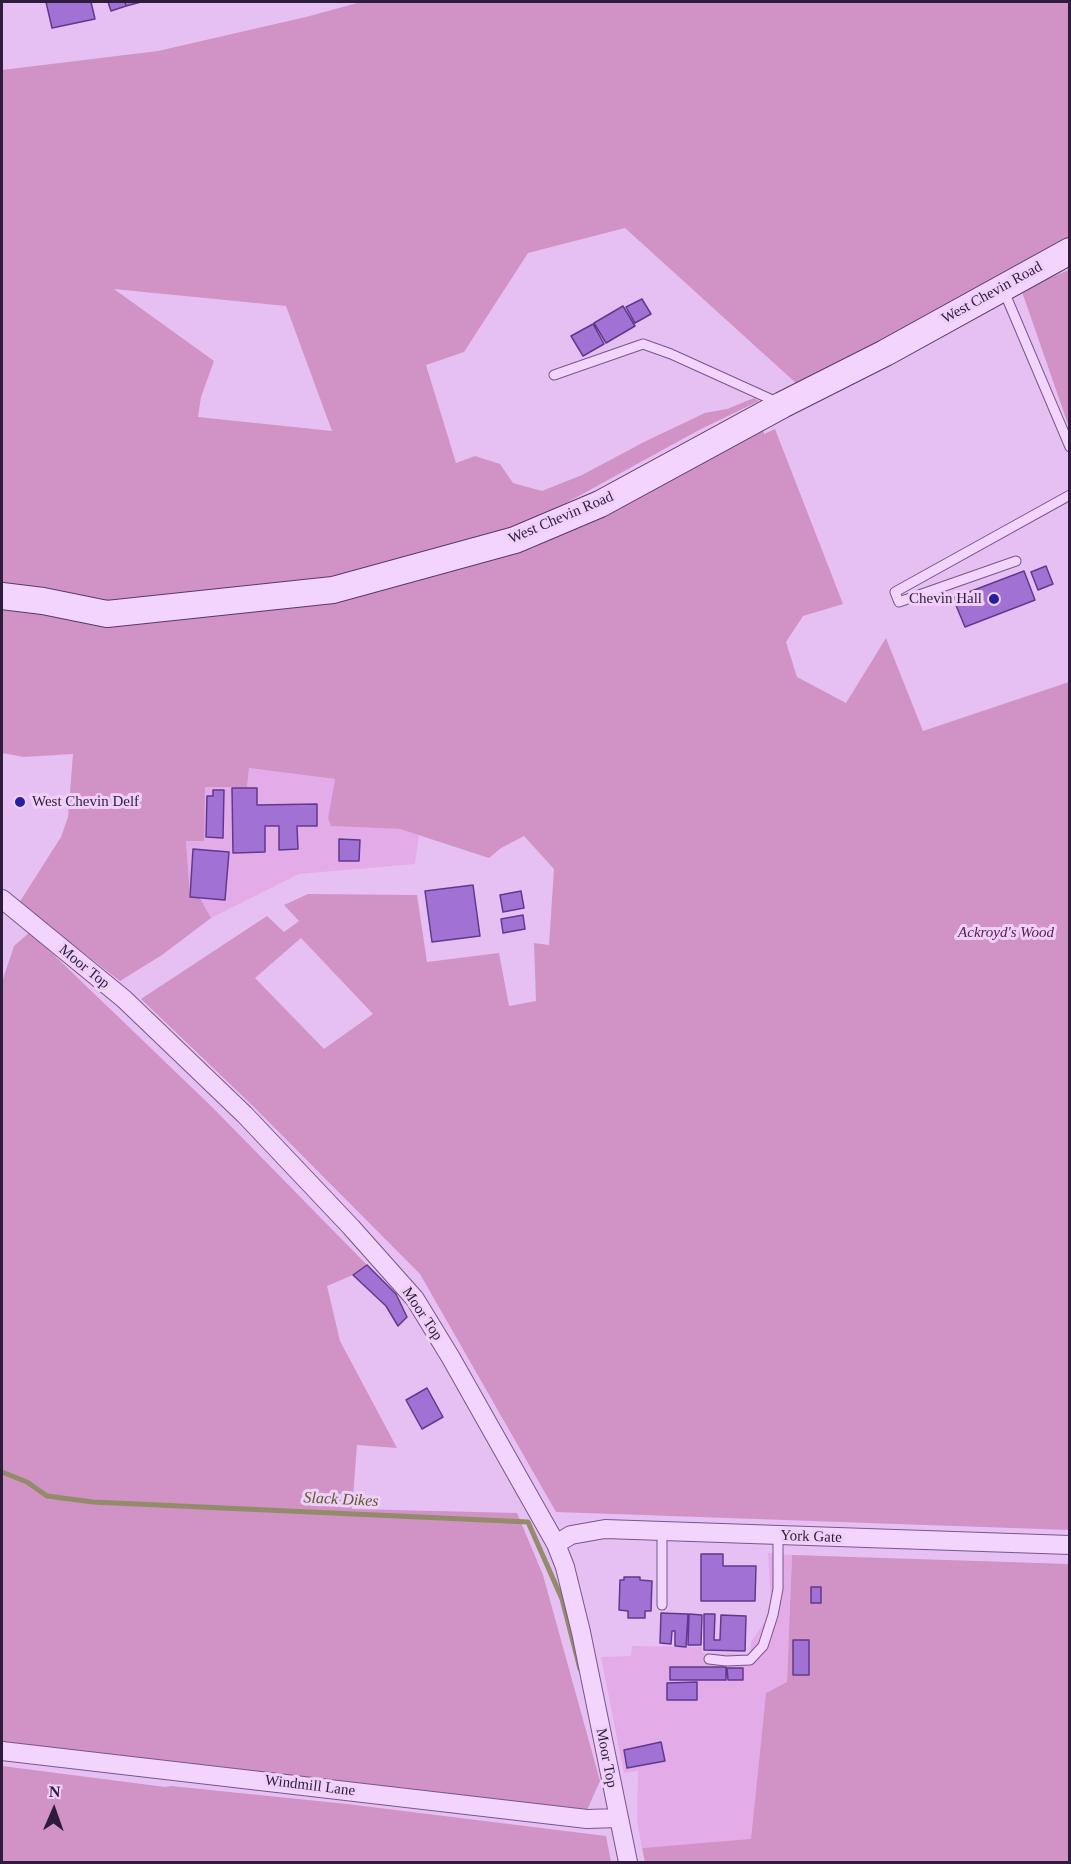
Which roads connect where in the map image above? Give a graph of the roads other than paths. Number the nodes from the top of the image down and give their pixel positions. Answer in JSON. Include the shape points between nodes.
{"nodes":[{"id":1,"x":1070,"y":251,"type":"edge"},
{"id":2,"x":1002,"y":288,"type":"junction"},
{"id":3,"x":554,"y":375,"type":"dead end"},
{"id":4,"x":782,"y":405,"type":"junction"},
{"id":5,"x":1070,"y":447,"type":"edge"},
{"id":6,"x":1070,"y":495,"type":"edge"},
{"id":7,"x":1016,"y":561,"type":"dead end"},
{"id":8,"x":2,"y":596,"type":"edge"},
{"id":9,"x":2,"y":899,"type":"edge"},
{"id":10,"x":662,"y":1531,"type":"junction"},
{"id":11,"x":778,"y":1536,"type":"junction"},
{"id":12,"x":556,"y":1544,"type":"junction"},
{"id":13,"x":1070,"y":1545,"type":"edge"},
{"id":14,"x":662,"y":1605,"type":"dead end"},
{"id":15,"x":709,"y":1659,"type":"dead end"},
{"id":16,"x":2,"y":1751,"type":"edge"},
{"id":17,"x":618,"y":1818,"type":"junction"},
{"id":18,"x":628,"y":1863,"type":"edge"}],
"edges":[{"from":1,"to":2,"type":"street","name":"West Chevin Road"},
{"from":2,"to":4,"type":"street","name":"West Chevin Road"},
{"from":2,"to":5,"type":"lane"},
{"from":3,"to":4,"type":"lane","via":[[643,344]]},
{"from":4,"to":8,"type":"street","name":"West Chevin Road","via":[[600,504],[515,540],[333,590],[107,614]]},
{"from":6,"to":7,"type":"lane","via":[[896,592],[899,602]]},
{"from":9,"to":12,"type":"street","name":"Moor Top","via":[[124,999],[245,1115],[415,1299]]},
{"from":10,"to":11,"type":"street","name":"York Gate"},
{"from":10,"to":12,"type":"street","name":"York Gate","via":[[605,1529],[571,1535]]},
{"from":10,"to":14,"type":"lane"},
{"from":11,"to":13,"type":"street","name":"York Gate"},
{"from":11,"to":15,"type":"lane","via":[[778,1589],[763,1646],[750,1660]]},
{"from":12,"to":17,"type":"street","name":"Moor Top","via":[[581,1632]]},
{"from":16,"to":17,"type":"street","name":"Windmill Lane","via":[[587,1819]]},
{"from":17,"to":18,"type":"street","name":"Moor Top"}]}
